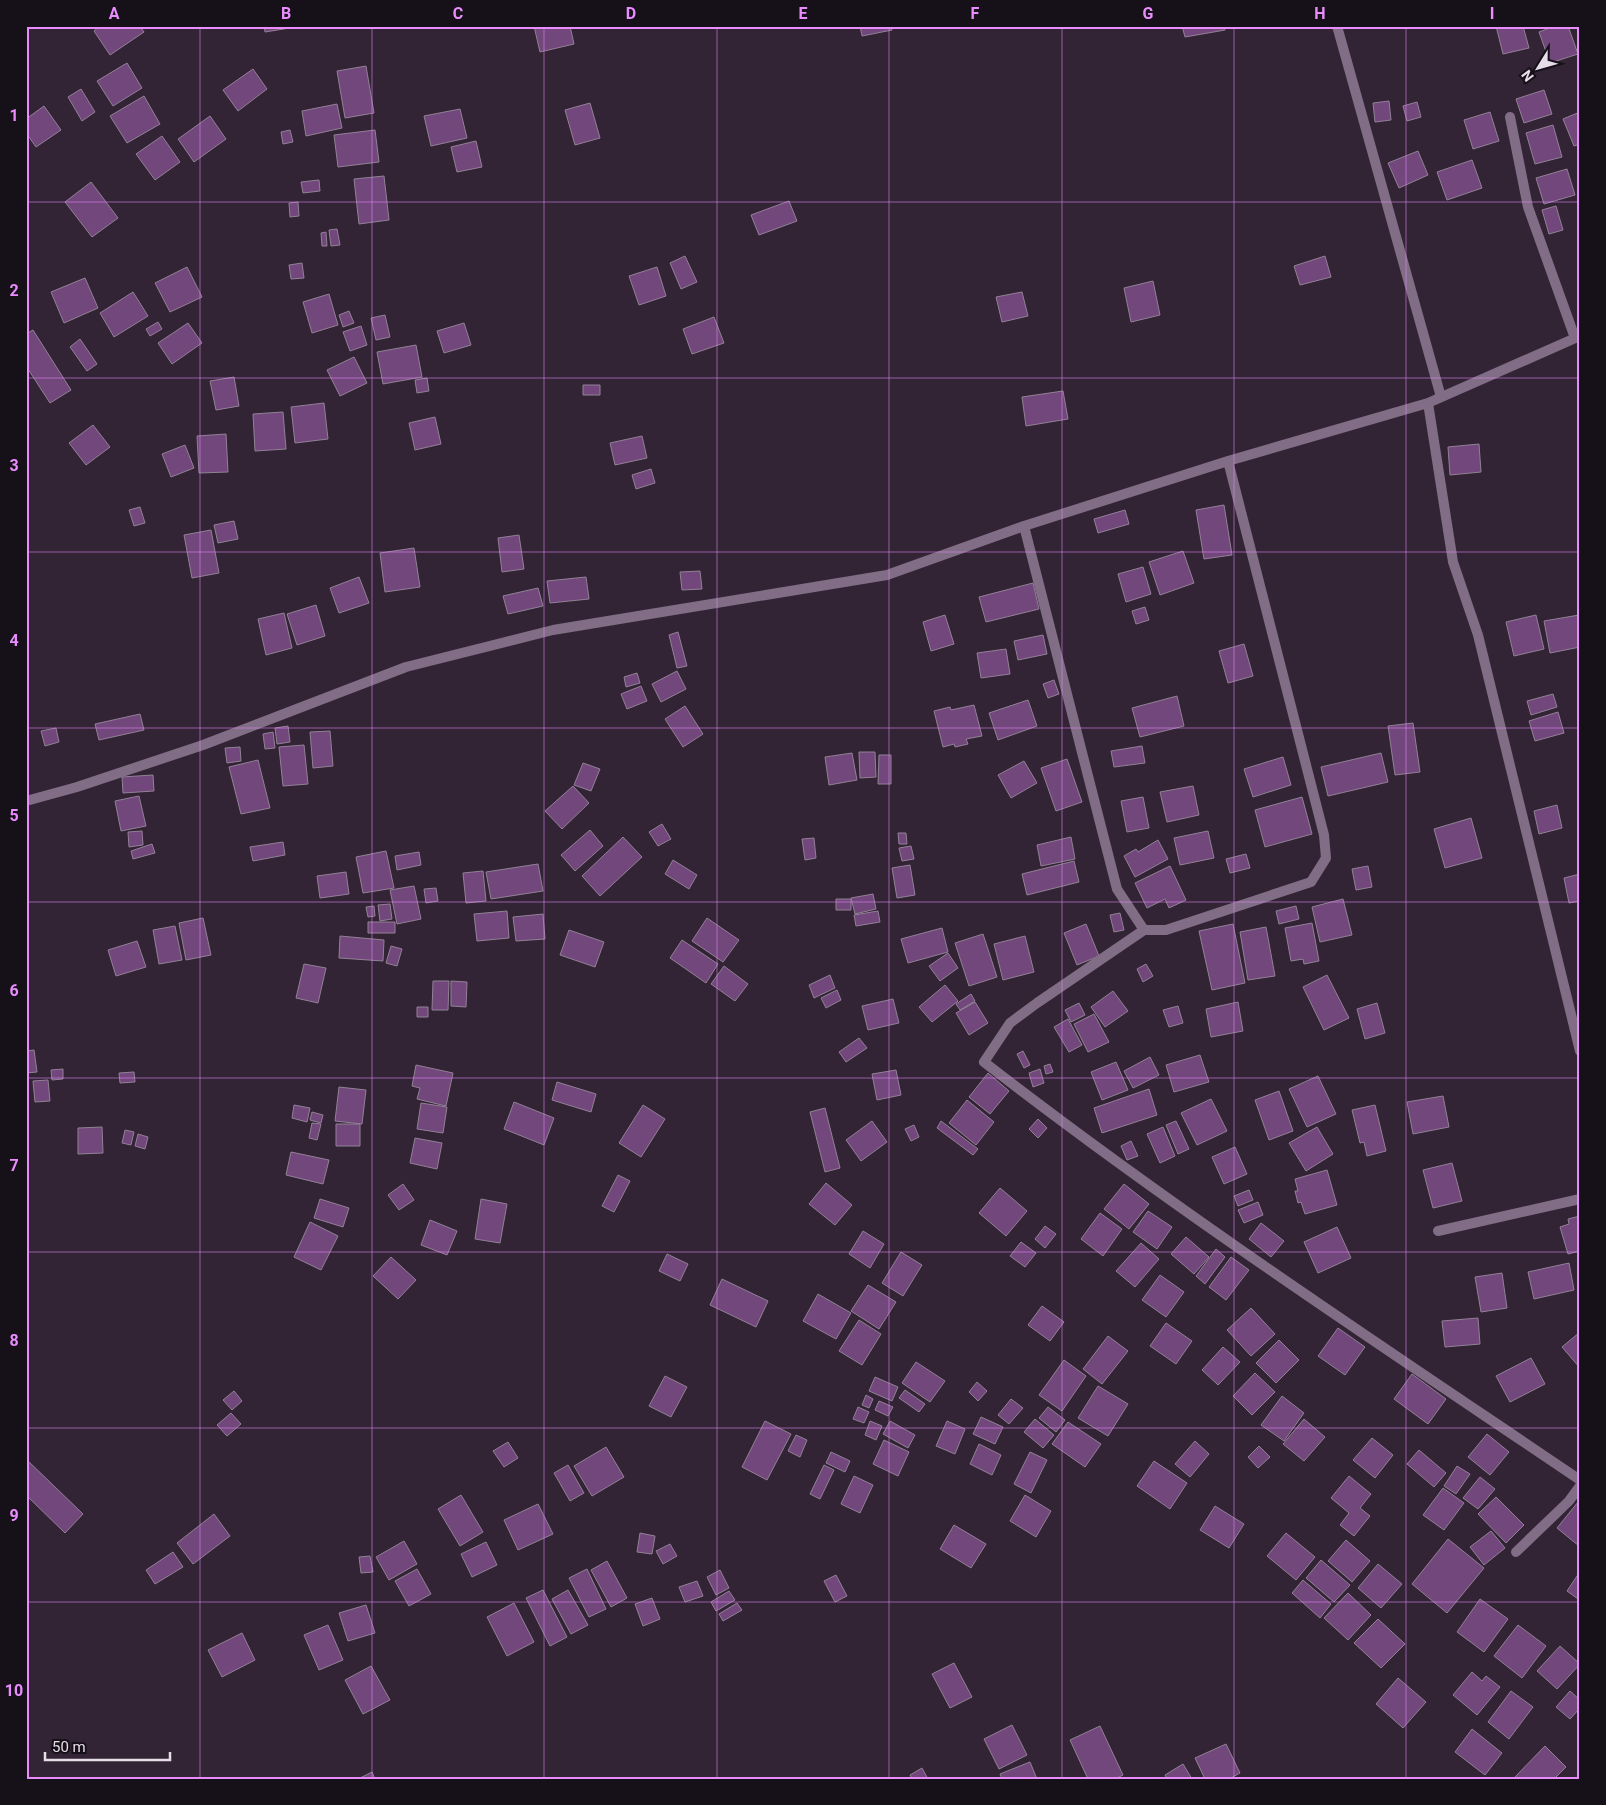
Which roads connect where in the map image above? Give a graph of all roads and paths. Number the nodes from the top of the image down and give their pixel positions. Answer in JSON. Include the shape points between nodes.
{"nodes":[{"id":1,"x":1337,"y":26,"type":"edge"},
{"id":2,"x":1510,"y":118,"type":"dead end"},
{"id":3,"x":1577,"y":337,"type":"edge"},
{"id":4,"x":1441,"y":397,"type":"junction"},
{"id":5,"x":1428,"y":403,"type":"junction"},
{"id":6,"x":1228,"y":461,"type":"junction"},
{"id":7,"x":1024,"y":526,"type":"junction"},
{"id":8,"x":26,"y":801,"type":"edge"},
{"id":9,"x":1144,"y":930,"type":"junction"},
{"id":10,"x":1580,"y":1051,"type":"edge"},
{"id":11,"x":1580,"y":1199,"type":"edge"},
{"id":12,"x":1438,"y":1231,"type":"dead end"},
{"id":13,"x":1580,"y":1480,"type":"edge"},
{"id":14,"x":1580,"y":1486,"type":"edge"},
{"id":15,"x":1516,"y":1552,"type":"dead end"}],
"edges":[{"from":1,"to":4,"type":"street"},
{"from":2,"to":3,"type":"street","via":[[1528,207]]},
{"from":3,"to":4,"type":"street"},
{"from":4,"to":5,"type":"street"},
{"from":5,"to":6,"type":"street"},
{"from":5,"to":10,"type":"street","via":[[1453,562],[1478,635]]},
{"from":6,"to":7,"type":"street"},
{"from":6,"to":9,"type":"street","via":[[1324,835],[1326,858],[1311,882],[1166,930]]},
{"from":7,"to":8,"type":"street","via":[[888,575],[553,630],[406,667],[203,745]]},
{"from":7,"to":9,"type":"street","via":[[1117,889]]},
{"from":9,"to":13,"type":"street","via":[[1010,1023],[984,1062],[1050,1113],[1314,1301]]},
{"from":11,"to":12,"type":"street"},
{"from":14,"to":15,"type":"street","via":[[1569,1502]]}]}
